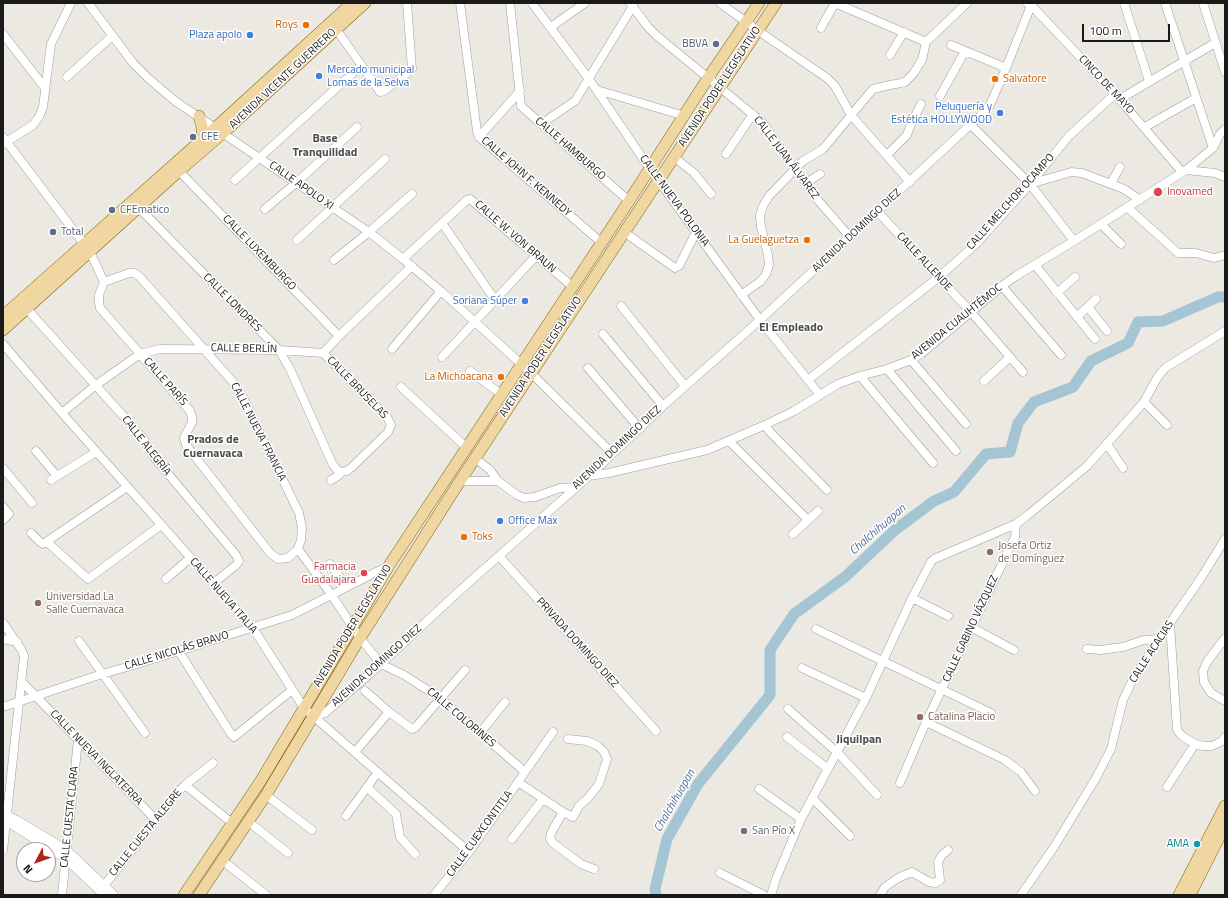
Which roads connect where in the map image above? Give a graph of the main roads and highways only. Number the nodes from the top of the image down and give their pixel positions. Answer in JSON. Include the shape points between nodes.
{"nodes":[{"id":1,"x":366,"y":3,"type":"edge"},
{"id":2,"x":759,"y":3,"type":"edge"},
{"id":3,"x":776,"y":3,"type":"edge"},
{"id":4,"x":349,"y":7,"type":"edge"},
{"id":5,"x":199,"y":116,"type":"road end"},
{"id":6,"x":219,"y":131,"type":"junction"},
{"id":7,"x":203,"y":139,"type":"junction"},
{"id":8,"x":87,"y":248,"type":"junction"},
{"id":9,"x":3,"y":316,"type":"edge"},
{"id":10,"x":3,"y":330,"type":"edge"},
{"id":11,"x":1225,"y":806,"type":"edge"},
{"id":12,"x":1225,"y":826,"type":"edge"},
{"id":13,"x":184,"y":895,"type":"edge"},
{"id":14,"x":199,"y":895,"type":"edge"},
{"id":15,"x":1179,"y":895,"type":"edge"},
{"id":16,"x":1190,"y":895,"type":"edge"}],
"edges":[{"from":1,"to":4,"type":"main road","name":"AVENIDA VICENTE GUERRERO"},
{"from":2,"to":13,"type":"main road","name":"AVENIDA PODER LEGISLATIVO","via":[[390,564],[260,782]]},
{"from":3,"to":14,"type":"main road","name":"AVENIDA PODER LEGISLATIVO","via":[[530,372],[360,638],[249,822]]},
{"from":4,"to":6,"type":"main road","name":"AVENIDA VICENTE GUERRERO","via":[[334,26]]},
{"from":5,"to":7,"type":"main road"},
{"from":6,"to":7,"type":"main road","name":"AVENIDA VICENTE GUERRERO"},
{"from":6,"to":8,"type":"main road","name":"AVENIDA VICENTE GUERRERO","via":[[139,208]]},
{"from":7,"to":8,"type":"main road","name":"AVENIDA VICENTE GUERRERO"},
{"from":8,"to":9,"type":"main road","name":"AVENIDA VICENTE GUERRERO"},
{"from":8,"to":10,"type":"main road","name":"AVENIDA VICENTE GUERRERO"},
{"from":11,"to":15,"type":"main road"},
{"from":12,"to":16,"type":"main road"}]}
